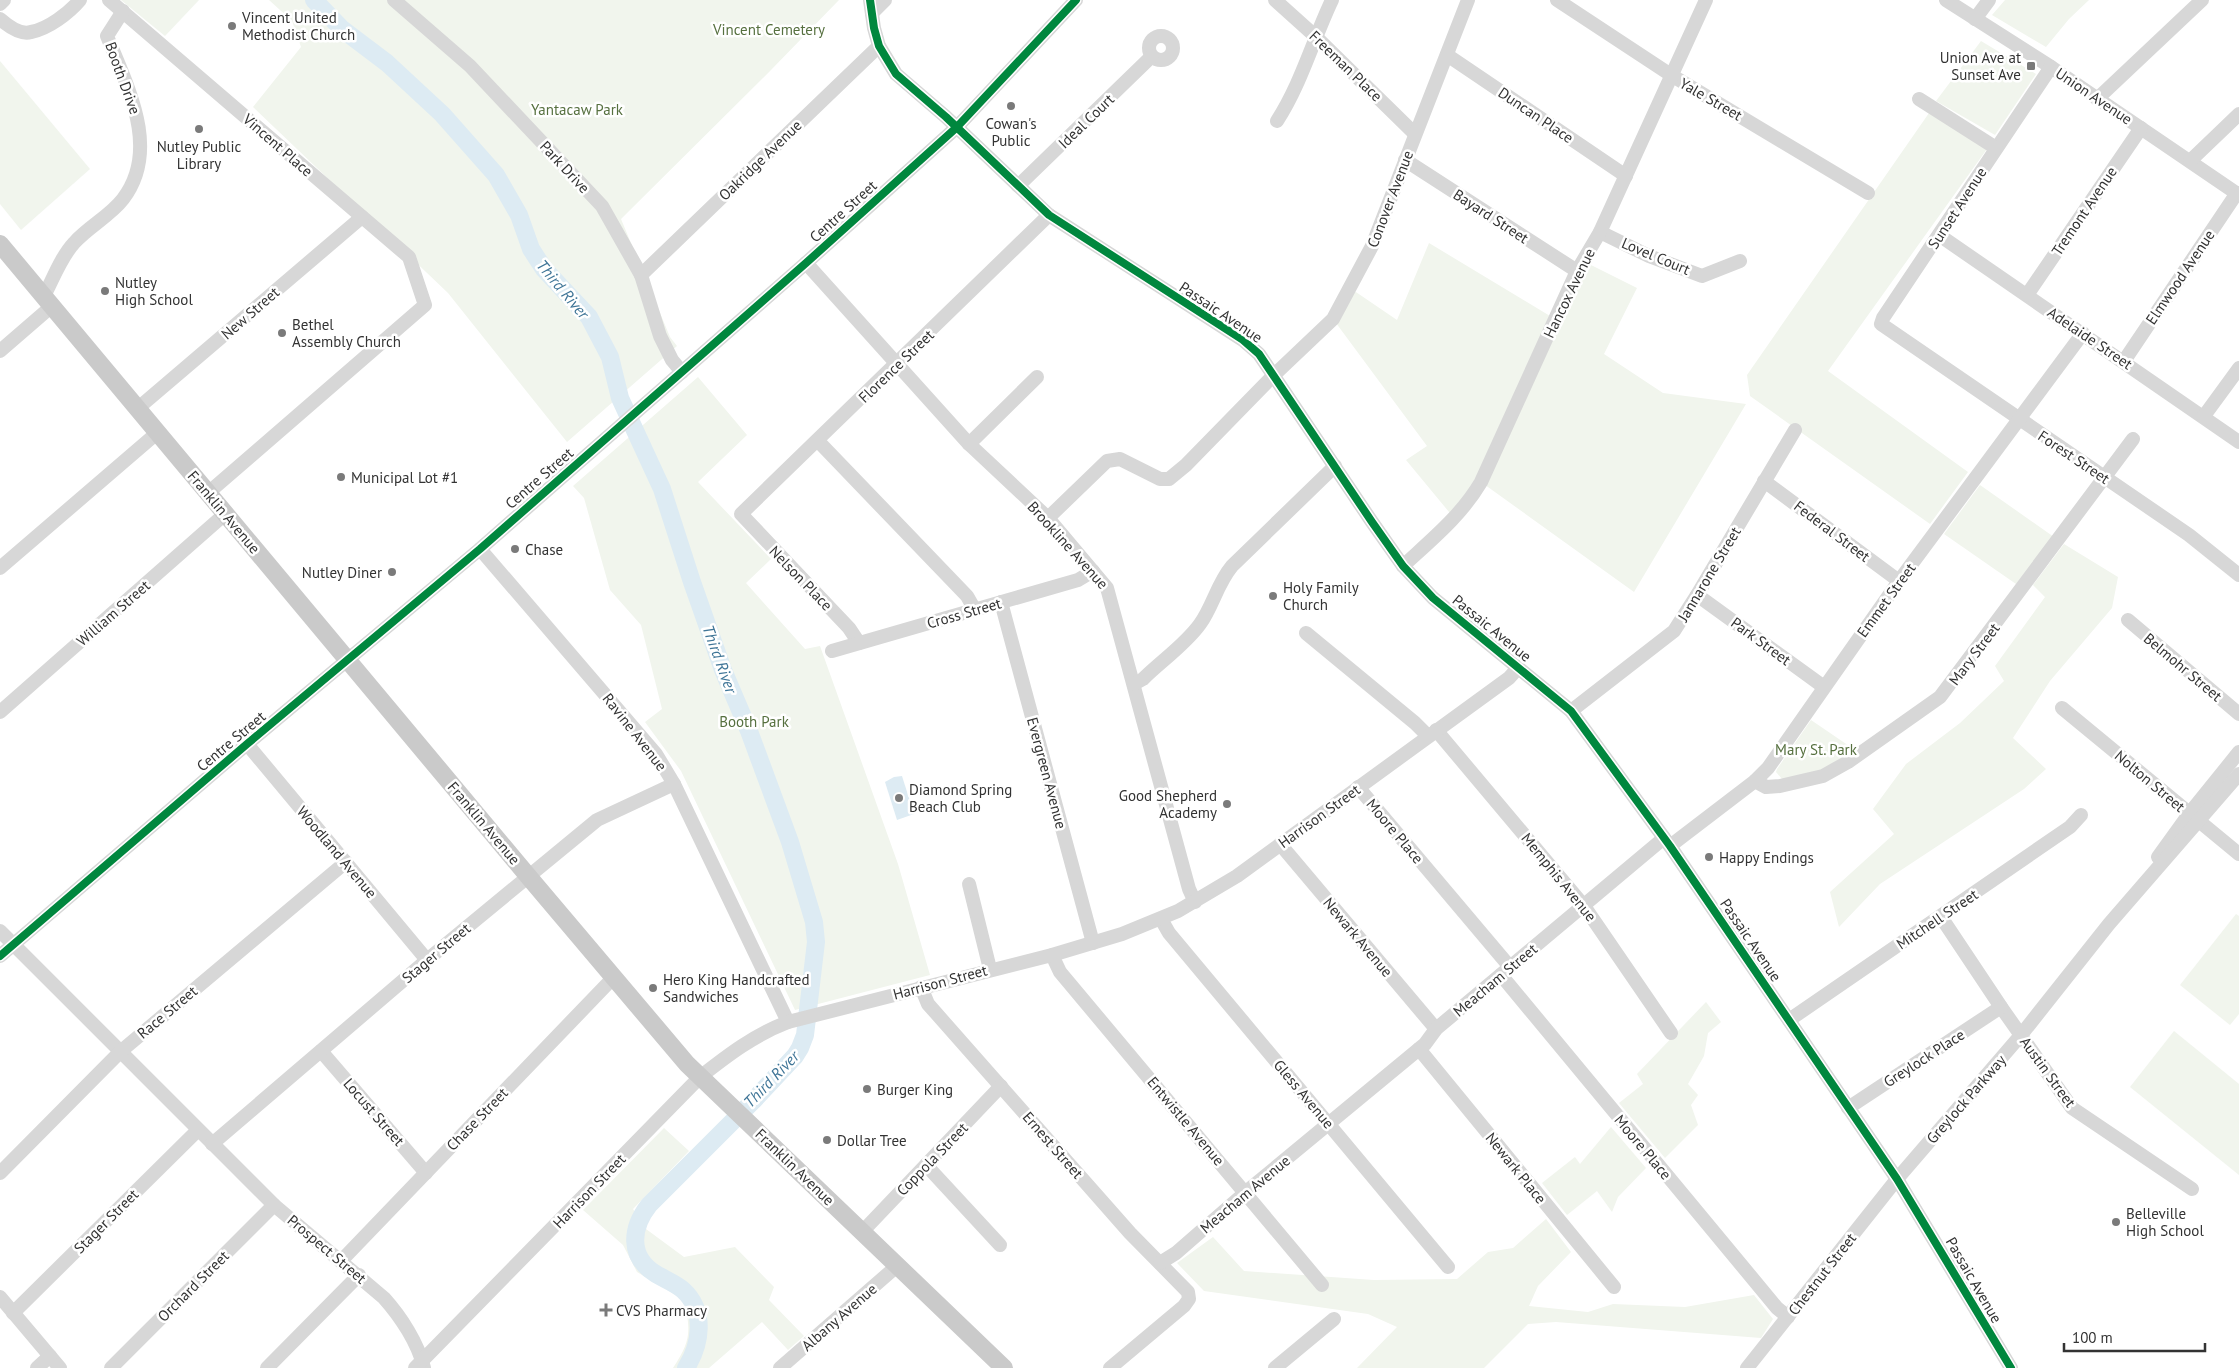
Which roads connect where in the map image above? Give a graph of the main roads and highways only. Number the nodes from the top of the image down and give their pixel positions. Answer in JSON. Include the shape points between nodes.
{"nodes":[{"id":1,"x":0,"y":244,"type":"edge"},
{"id":2,"x":1004,"y":1368,"type":"edge"}],
"edges":[{"from":1,"to":2,"type":"main road","name":"Franklin Avenue","via":[[613,978],[700,1077]]}]}
